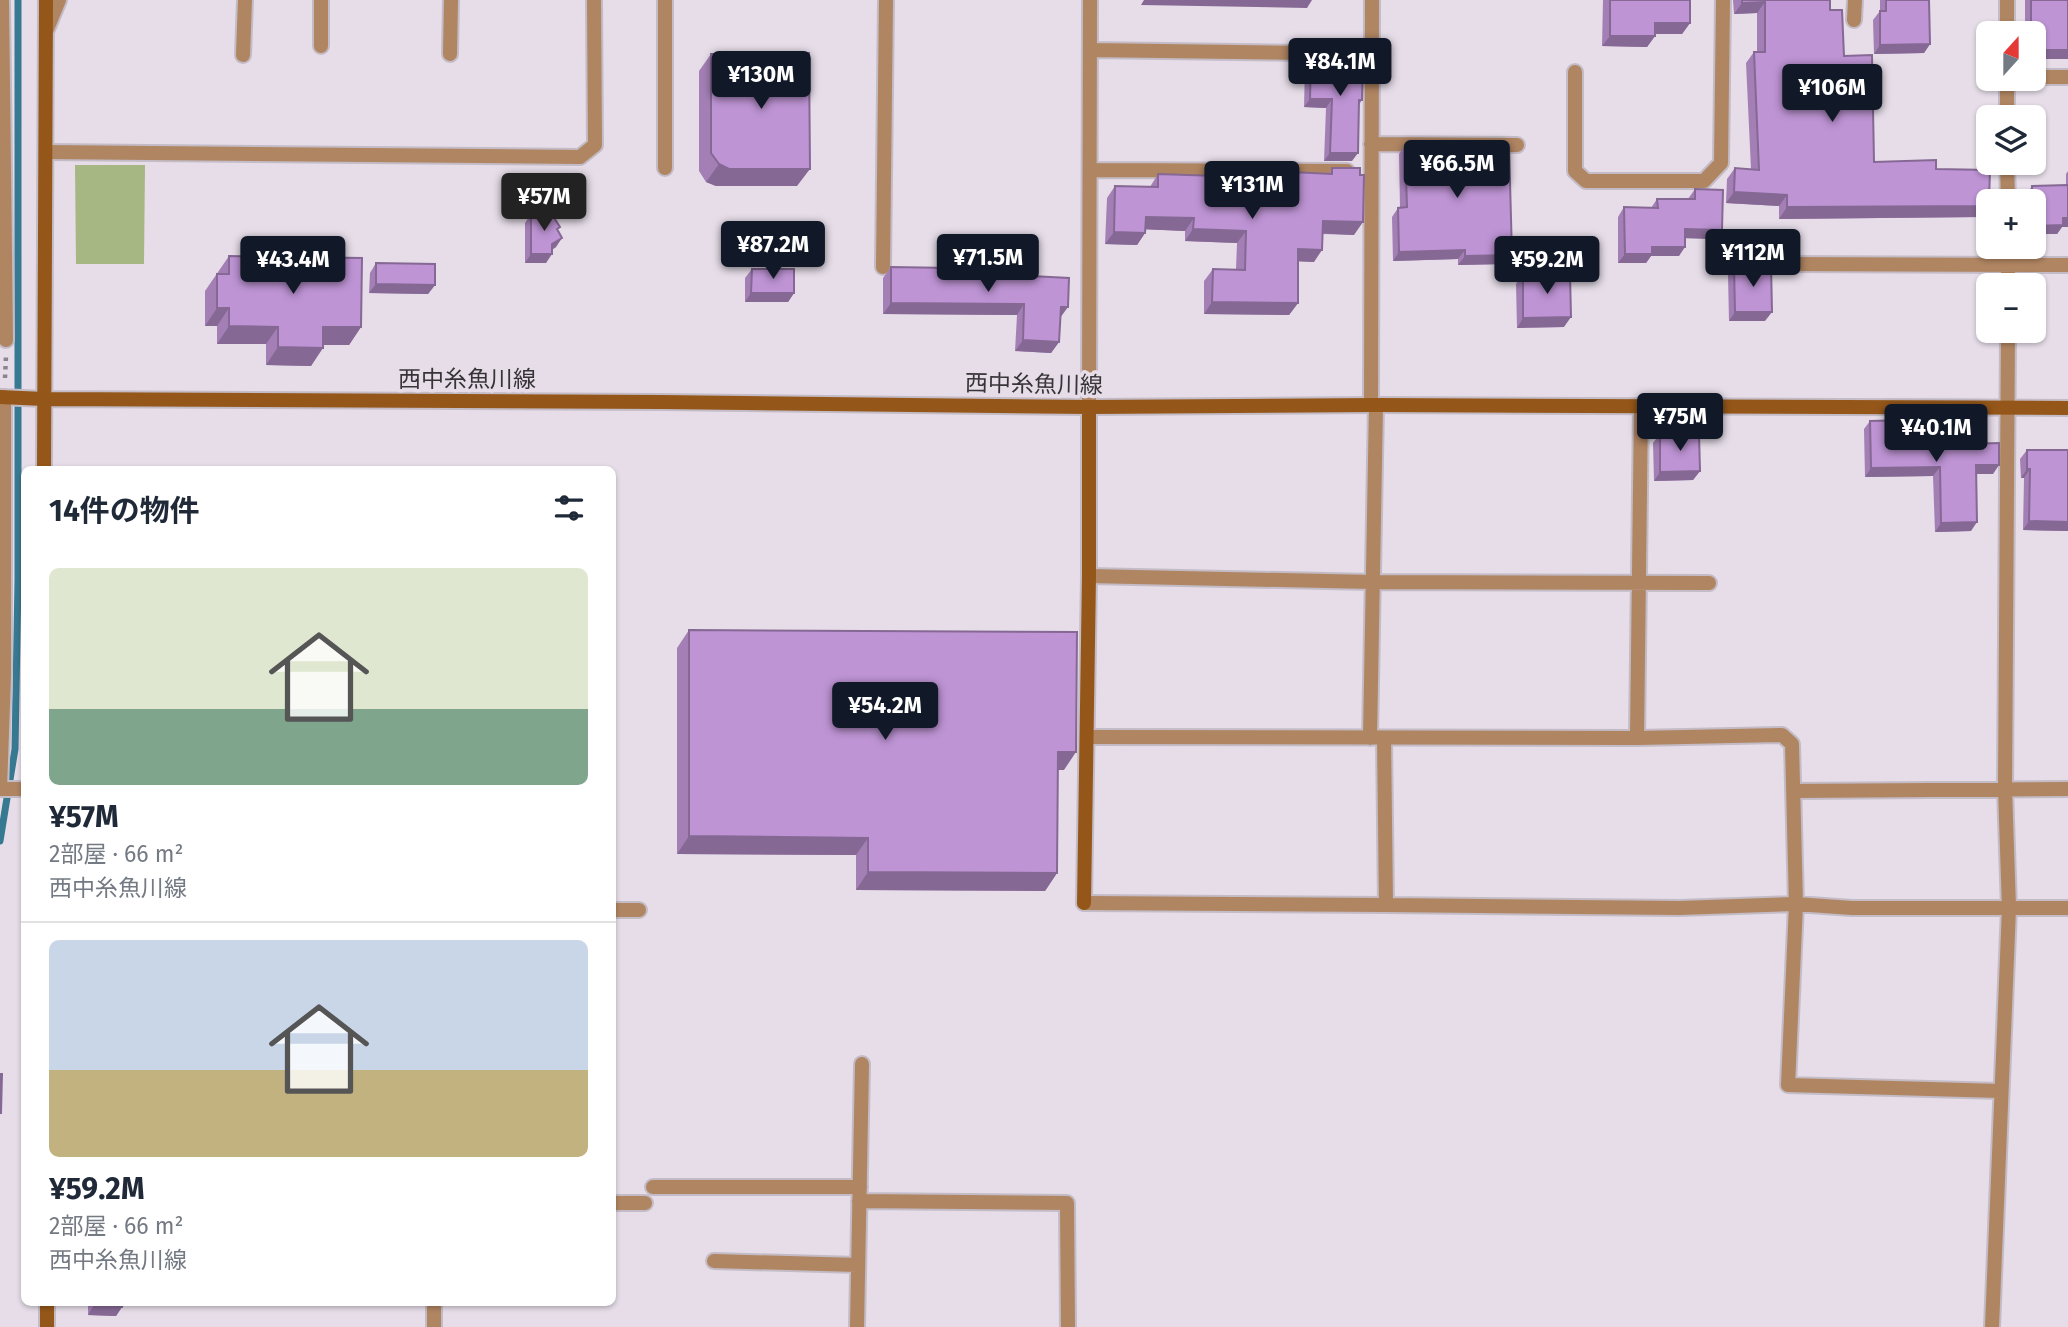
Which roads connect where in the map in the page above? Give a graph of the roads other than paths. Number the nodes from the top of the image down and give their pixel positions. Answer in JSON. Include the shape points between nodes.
{"nodes":[{"id":1,"x":2,"y":0,"type":"edge"},
{"id":2,"x":46,"y":0,"type":"edge"},
{"id":3,"x":59,"y":0,"type":"edge"},
{"id":4,"x":245,"y":0,"type":"edge"},
{"id":5,"x":321,"y":0,"type":"edge"},
{"id":6,"x":451,"y":0,"type":"edge"},
{"id":7,"x":594,"y":0,"type":"edge"},
{"id":8,"x":665,"y":0,"type":"edge"},
{"id":9,"x":886,"y":0,"type":"edge"},
{"id":10,"x":1090,"y":0,"type":"edge"},
{"id":11,"x":1372,"y":0,"type":"edge"},
{"id":12,"x":1723,"y":0,"type":"edge"},
{"id":13,"x":1855,"y":0,"type":"edge"},
{"id":14,"x":2007,"y":0,"type":"edge"},
{"id":15,"x":1854,"y":20,"type":"dead end"},
{"id":16,"x":2007,"y":21,"type":"edge"},
{"id":17,"x":47,"y":29,"type":"junction"},
{"id":18,"x":321,"y":46,"type":"dead end"},
{"id":19,"x":1090,"y":50,"type":"junction"},
{"id":20,"x":450,"y":54,"type":"dead end"},
{"id":21,"x":1372,"y":54,"type":"junction"},
{"id":22,"x":243,"y":55,"type":"dead end"},
{"id":23,"x":1576,"y":72,"type":"dead end"},
{"id":24,"x":2046,"y":76,"type":"edge"},
{"id":25,"x":2068,"y":77,"type":"edge"},
{"id":26,"x":2,"y":129,"type":"edge"},
{"id":27,"x":1371,"y":144,"type":"junction"},
{"id":28,"x":1517,"y":145,"type":"dead end"},
{"id":29,"x":46,"y":152,"type":"junction"},
{"id":30,"x":665,"y":168,"type":"dead end"},
{"id":31,"x":1090,"y":170,"type":"junction"},
{"id":32,"x":1371,"y":171,"type":"junction"},
{"id":33,"x":2008,"y":259,"type":"edge"},
{"id":34,"x":1776,"y":264,"type":"dead end"},
{"id":35,"x":2008,"y":265,"type":"junction"},
{"id":36,"x":2068,"y":265,"type":"edge"},
{"id":37,"x":883,"y":267,"type":"dead end"},
{"id":38,"x":3,"y":270,"type":"edge"},
{"id":39,"x":2008,"y":273,"type":"edge"},
{"id":40,"x":6,"y":340,"type":"road end"},
{"id":41,"x":2008,"y":343,"type":"edge"},
{"id":42,"x":2,"y":397,"type":"edge"},
{"id":43,"x":44,"y":399,"type":"junction"},
{"id":44,"x":1374,"y":405,"type":"junction"},
{"id":45,"x":1089,"y":407,"type":"junction"},
{"id":46,"x":1641,"y":407,"type":"junction"},
{"id":47,"x":2008,"y":407,"type":"junction"},
{"id":48,"x":2068,"y":408,"type":"edge"},
{"id":49,"x":44,"y":466,"type":"edge"},
{"id":50,"x":2,"y":548,"type":"edge"},
{"id":51,"x":1089,"y":576,"type":"junction"},
{"id":52,"x":1372,"y":582,"type":"junction"},
{"id":53,"x":1638,"y":582,"type":"junction"},
{"id":54,"x":1709,"y":583,"type":"dead end"},
{"id":55,"x":2,"y":676,"type":"edge"},
{"id":56,"x":1087,"y":737,"type":"junction"},
{"id":57,"x":1377,"y":738,"type":"junction"},
{"id":58,"x":1637,"y":738,"type":"junction"},
{"id":59,"x":0,"y":789,"type":"edge"},
{"id":60,"x":21,"y":789,"type":"edge"},
{"id":61,"x":2005,"y":789,"type":"junction"},
{"id":62,"x":2068,"y":789,"type":"edge"},
{"id":63,"x":1793,"y":791,"type":"junction"},
{"id":64,"x":1084,"y":903,"type":"joint"},
{"id":65,"x":1796,"y":904,"type":"junction"},
{"id":66,"x":1386,"y":905,"type":"junction"},
{"id":67,"x":2009,"y":908,"type":"junction"},
{"id":68,"x":2068,"y":908,"type":"edge"},
{"id":69,"x":616,"y":910,"type":"edge"},
{"id":70,"x":639,"y":910,"type":"dead end"},
{"id":71,"x":862,"y":1064,"type":"dead end"},
{"id":72,"x":2000,"y":1091,"type":"junction"},
{"id":73,"x":653,"y":1187,"type":"dead end"},
{"id":74,"x":860,"y":1194,"type":"junction"},
{"id":75,"x":616,"y":1203,"type":"edge"},
{"id":76,"x":645,"y":1203,"type":"dead end"},
{"id":77,"x":715,"y":1261,"type":"dead end"},
{"id":78,"x":858,"y":1265,"type":"junction"},
{"id":79,"x":47,"y":1306,"type":"edge"},
{"id":80,"x":434,"y":1306,"type":"edge"},
{"id":81,"x":47,"y":1327,"type":"edge"},
{"id":82,"x":434,"y":1327,"type":"edge"},
{"id":83,"x":857,"y":1327,"type":"edge"},
{"id":84,"x":1068,"y":1327,"type":"edge"},
{"id":85,"x":1991,"y":1327,"type":"edge"}],
"edges":[{"from":1,"to":26,"type":"street"},
{"from":2,"to":17,"type":"main road"},
{"from":3,"to":17,"type":"street"},
{"from":4,"to":22,"type":"street"},
{"from":5,"to":18,"type":"street"},
{"from":6,"to":20,"type":"street"},
{"from":7,"to":29,"type":"street","via":[[595,145],[580,157]]},
{"from":8,"to":30,"type":"street"},
{"from":9,"to":37,"type":"street"},
{"from":10,"to":19,"type":"street"},
{"from":11,"to":21,"type":"street"},
{"from":12,"to":23,"type":"street","via":[[1720,163],[1704,181],[1586,181],[1575,171]]},
{"from":13,"to":15,"type":"street"},
{"from":14,"to":16,"type":"street"},
{"from":17,"to":29,"type":"main road"},
{"from":19,"to":21,"type":"street"},
{"from":19,"to":31,"type":"street"},
{"from":21,"to":27,"type":"street"},
{"from":24,"to":25,"type":"street"},
{"from":26,"to":38,"type":"street"},
{"from":27,"to":28,"type":"street"},
{"from":27,"to":32,"type":"street"},
{"from":29,"to":43,"type":"main road"},
{"from":31,"to":32,"type":"street"},
{"from":31,"to":45,"type":"street"},
{"from":32,"to":44,"type":"street"},
{"from":33,"to":35,"type":"street"},
{"from":34,"to":35,"type":"street"},
{"from":35,"to":36,"type":"street"},
{"from":35,"to":39,"type":"street"},
{"from":38,"to":40,"type":"street"},
{"from":41,"to":47,"type":"street"},
{"from":42,"to":43,"type":"main road","name":"西中糸魚川線"},
{"from":42,"to":50,"type":"street"},
{"from":43,"to":45,"type":"main road","name":"西中糸魚川線"},
{"from":43,"to":49,"type":"main road"},
{"from":44,"to":45,"type":"main road","name":"西中糸魚川線"},
{"from":44,"to":46,"type":"main road","name":"西中糸魚川線"},
{"from":44,"to":52,"type":"street"},
{"from":45,"to":51,"type":"main road"},
{"from":46,"to":47,"type":"main road","name":"西中糸魚川線"},
{"from":46,"to":53,"type":"street"},
{"from":47,"to":48,"type":"main road","name":"西中糸魚川線"},
{"from":47,"to":61,"type":"street"},
{"from":50,"to":55,"type":"street"},
{"from":51,"to":52,"type":"street"},
{"from":51,"to":56,"type":"main road"},
{"from":52,"to":53,"type":"street"},
{"from":52,"to":57,"type":"street"},
{"from":53,"to":54,"type":"street"},
{"from":53,"to":58,"type":"street"},
{"from":55,"to":59,"type":"street"},
{"from":56,"to":57,"type":"street"},
{"from":56,"to":64,"type":"main road"},
{"from":57,"to":58,"type":"street"},
{"from":57,"to":66,"type":"street"},
{"from":58,"to":63,"type":"street","via":[[1782,735],[1792,744]]},
{"from":59,"to":60,"type":"street"},
{"from":61,"to":62,"type":"street"},
{"from":61,"to":63,"type":"street"},
{"from":61,"to":67,"type":"street"},
{"from":63,"to":65,"type":"street"},
{"from":64,"to":66,"type":"street"},
{"from":65,"to":66,"type":"street","via":[[1679,908]]},
{"from":65,"to":67,"type":"street"},
{"from":65,"to":72,"type":"street","via":[[1788,1085]]},
{"from":67,"to":68,"type":"street"},
{"from":67,"to":72,"type":"street"},
{"from":69,"to":70,"type":"street"},
{"from":71,"to":74,"type":"street"},
{"from":72,"to":85,"type":"street"},
{"from":73,"to":74,"type":"street"},
{"from":74,"to":78,"type":"street"},
{"from":74,"to":84,"type":"street","via":[[1067,1203]]},
{"from":75,"to":76,"type":"street"},
{"from":77,"to":78,"type":"street"},
{"from":78,"to":83,"type":"street"},
{"from":79,"to":81,"type":"main road"},
{"from":80,"to":82,"type":"street"}]}
